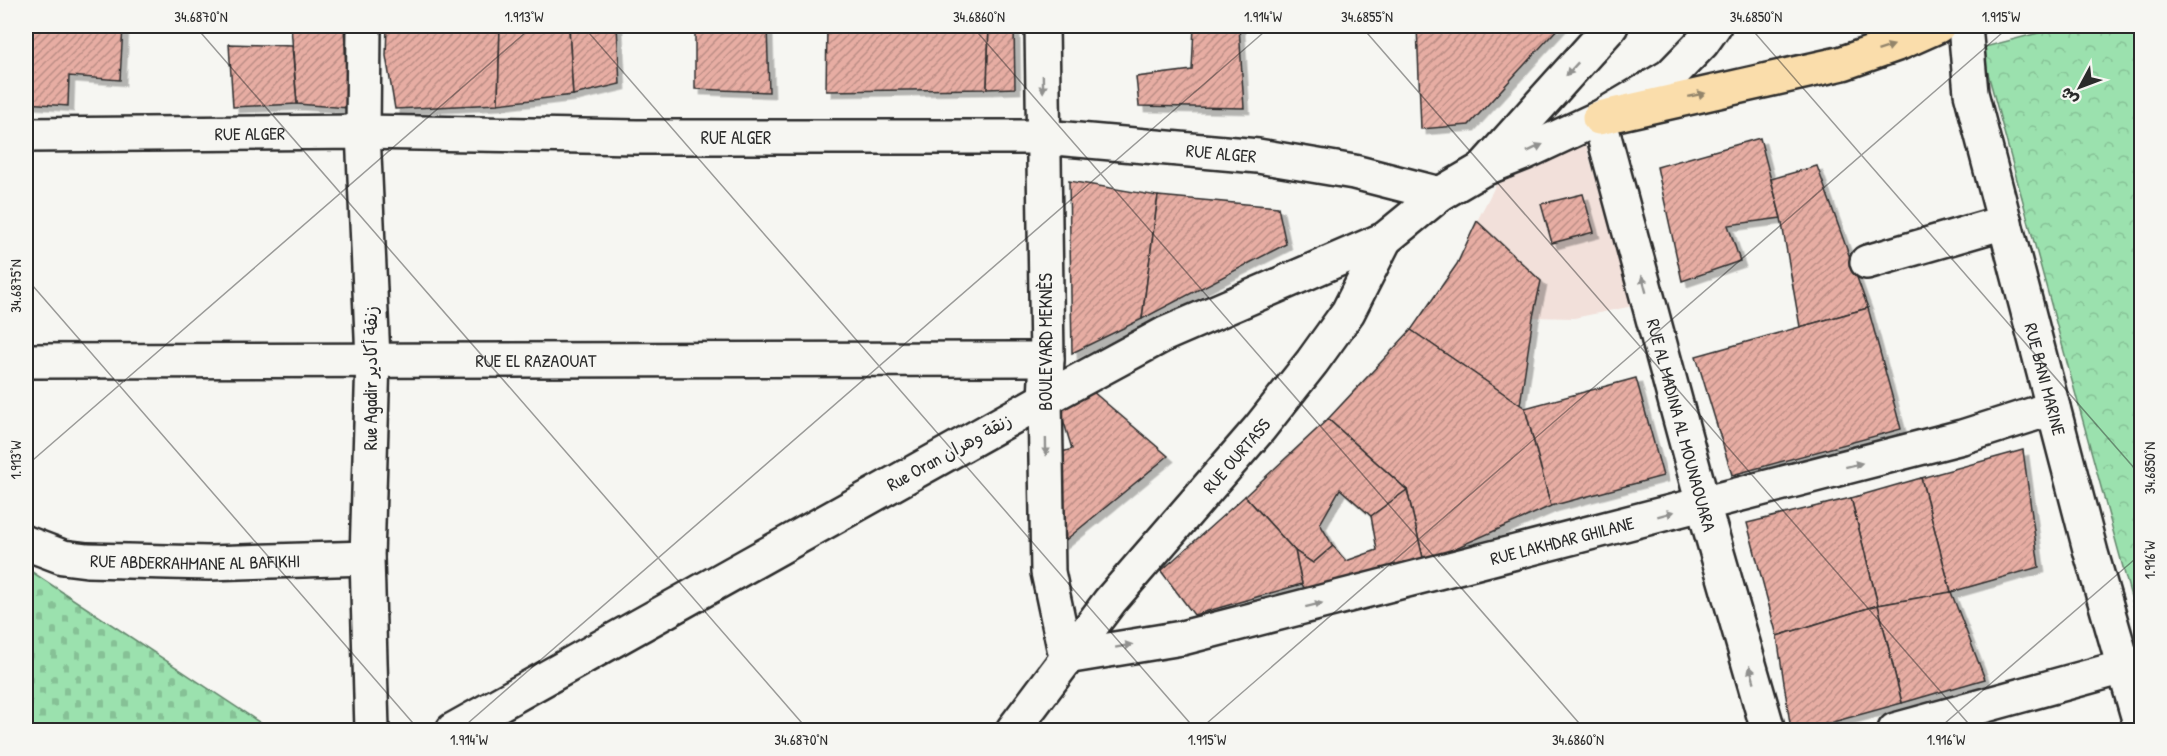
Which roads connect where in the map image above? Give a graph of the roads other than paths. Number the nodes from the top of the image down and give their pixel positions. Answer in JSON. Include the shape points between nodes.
{"nodes":[{"id":1,"x":364,"y":26,"type":"edge"},
{"id":2,"x":1042,"y":26,"type":"edge"},
{"id":3,"x":1611,"y":26,"type":"edge"},
{"id":4,"x":1714,"y":26,"type":"edge"},
{"id":5,"x":1938,"y":26,"type":"edge"},
{"id":6,"x":1965,"y":26,"type":"edge"},
{"id":7,"x":1599,"y":118,"type":"junction"},
{"id":8,"x":363,"y":132,"type":"junction"},
{"id":9,"x":26,"y":135,"type":"edge"},
{"id":10,"x":1044,"y":137,"type":"junction"},
{"id":11,"x":1481,"y":170,"type":"junction"},
{"id":12,"x":1440,"y":194,"type":"junction"},
{"id":13,"x":2005,"y":222,"type":"junction"},
{"id":14,"x":1385,"y":239,"type":"junction"},
{"id":15,"x":1867,"y":262,"type":"dead end"},
{"id":16,"x":373,"y":359,"type":"junction"},
{"id":17,"x":1047,"y":359,"type":"junction"},
{"id":18,"x":26,"y":361,"type":"edge"},
{"id":19,"x":1044,"y":399,"type":"junction"},
{"id":20,"x":2053,"y":408,"type":"junction"},
{"id":21,"x":1703,"y":504,"type":"junction"},
{"id":22,"x":26,"y":543,"type":"edge"},
{"id":23,"x":367,"y":558,"type":"junction"},
{"id":24,"x":1066,"y":657,"type":"junction"},
{"id":25,"x":2133,"y":664,"type":"edge"},
{"id":26,"x":372,"y":730,"type":"edge"},
{"id":27,"x":453,"y":730,"type":"edge"},
{"id":28,"x":1013,"y":730,"type":"edge"},
{"id":29,"x":1768,"y":730,"type":"edge"},
{"id":30,"x":1895,"y":730,"type":"edge"},
{"id":31,"x":2142,"y":730,"type":"edge"}],
"edges":[{"from":1,"to":8,"type":"street","name":"Rue Agadir زنقة أكادير"},
{"from":2,"to":10,"type":"street","name":"BOULEVARD MEKNÈS","one_way":true},
{"from":3,"to":11,"type":"street","one_way":true},
{"from":4,"to":7,"type":"street","via":[[1670,76]]},
{"from":7,"to":5,"type":"main road","one_way":true,"via":[[1843,63]]},
{"from":6,"to":13,"type":"street","name":"RUE BANI MARINE","via":[[1971,93]]},
{"from":11,"to":7,"type":"street","one_way":true},
{"from":21,"to":7,"type":"street","name":"RUE AL MADINA AL MOUNAOUARA","one_way":true},
{"from":8,"to":9,"type":"street","name":"RUE ALGER"},
{"from":8,"to":10,"type":"street","name":"RUE ALGER"},
{"from":8,"to":16,"type":"street","name":"Rue Agadir زنقة أكادير"},
{"from":10,"to":12,"type":"street","name":"RUE ALGER","via":[[1258,156],[1354,172]]},
{"from":10,"to":17,"type":"street","name":"BOULEVARD MEKNÈS"},
{"from":11,"to":12,"type":"street","name":"Rue Oran زنقة وهران"},
{"from":12,"to":14,"type":"street","name":"Rue Oran زنقة وهران"},
{"from":13,"to":15,"type":"street"},
{"from":13,"to":20,"type":"street","name":"RUE BANI MARINE"},
{"from":14,"to":19,"type":"street","name":"Rue Oran زنقة وهران","via":[[1166,334]]},
{"from":14,"to":24,"type":"street","name":"RUE OURTASS","via":[[1348,312],[1312,362]]},
{"from":16,"to":17,"type":"street","name":"RUE EL RAZAOUAT"},
{"from":16,"to":18,"type":"street","name":"RUE EL RAZAOUAT"},
{"from":16,"to":23,"type":"street","name":"Rue Agadir زنقة أكادير"},
{"from":17,"to":19,"type":"street","name":"BOULEVARD MEKNÈS"},
{"from":19,"to":24,"type":"street","name":"BOULEVARD MEKNÈS","one_way":true,"via":[[1048,572]]},
{"from":19,"to":27,"type":"street","name":"Rue Oran زنقة وهران"},
{"from":21,"to":20,"type":"street","name":"RUE LAKHDAR GHILANE","one_way":true,"via":[[1962,437]]},
{"from":20,"to":25,"type":"street","name":"RUE BANI MARINE","via":[[2091,553]]},
{"from":24,"to":21,"type":"street","name":"RUE LAKHDAR GHILANE","one_way":true,"via":[[1182,638]]},
{"from":29,"to":21,"type":"street","name":"RUE AL MADINA AL MOUNAOUARA","one_way":true},
{"from":22,"to":23,"type":"street","name":"RUE ABDERRAHMANE AL BAFIKHI","via":[[63,557],[87,560],[209,563]]},
{"from":23,"to":26,"type":"street","name":"Rue Agadir زنقة أكادير"},
{"from":24,"to":28,"type":"street","name":"RUE OURTASS"},
{"from":25,"to":30,"type":"street"},
{"from":25,"to":31,"type":"street","name":"RUE BANI MARINE"}]}
